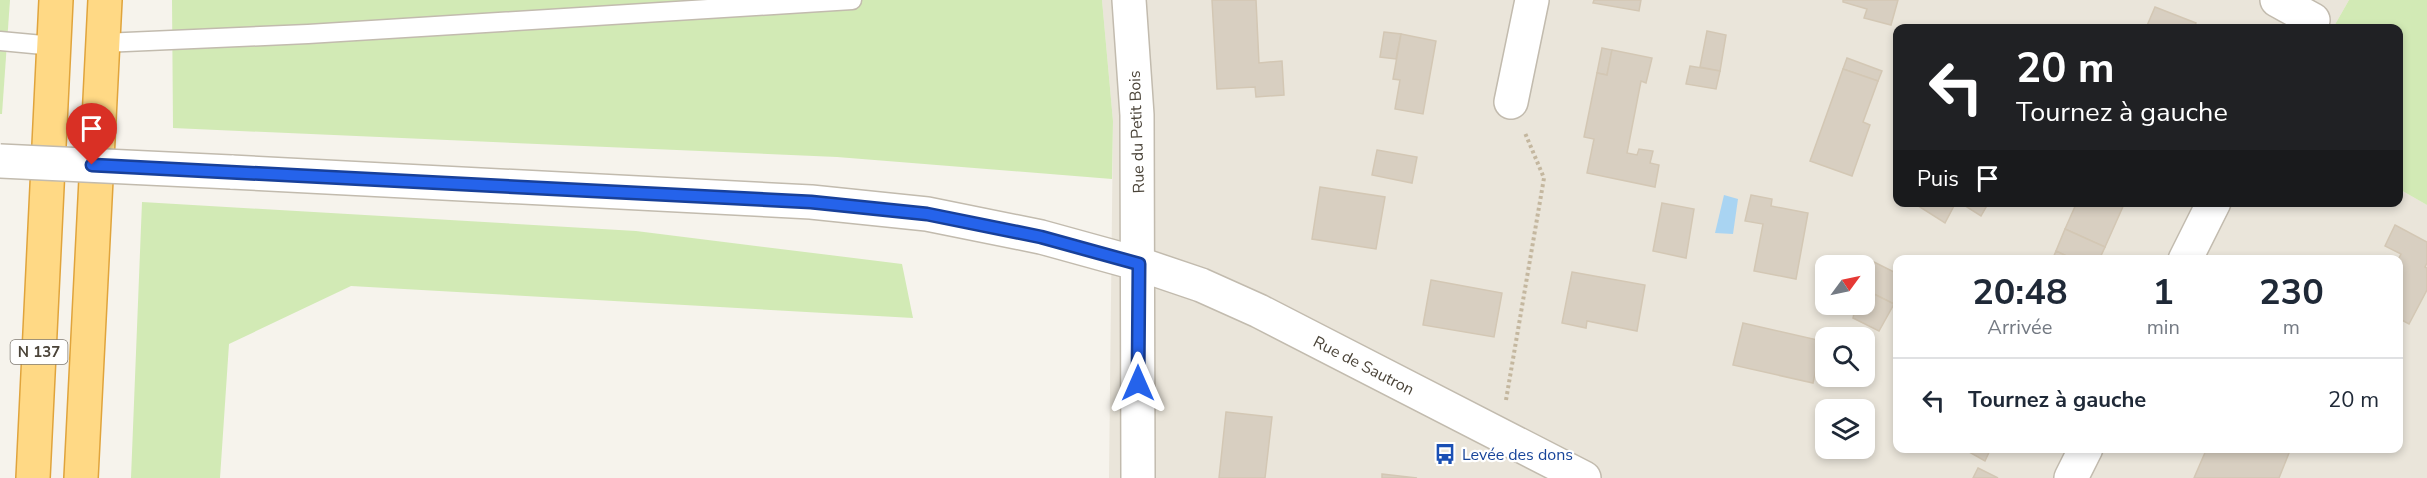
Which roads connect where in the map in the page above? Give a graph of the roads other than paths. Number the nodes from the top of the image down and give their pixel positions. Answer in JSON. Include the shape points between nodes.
{"nodes":[{"id":1,"x":57,"y":0,"type":"edge"},
{"id":2,"x":105,"y":0,"type":"edge"},
{"id":3,"x":852,"y":0,"type":"edge"},
{"id":4,"x":1129,"y":0,"type":"edge"},
{"id":5,"x":1532,"y":0,"type":"edge"},
{"id":6,"x":2277,"y":0,"type":"edge"},
{"id":7,"x":2316,"y":16,"type":"edge"},
{"id":8,"x":0,"y":40,"type":"edge"},
{"id":9,"x":103,"y":43,"type":"junction"},
{"id":10,"x":54,"y":46,"type":"junction"},
{"id":11,"x":1511,"y":102,"type":"road end"},
{"id":12,"x":0,"y":161,"type":"edge"},
{"id":13,"x":2212,"y":207,"type":"edge"},
{"id":14,"x":2188,"y":255,"type":"edge"},
{"id":15,"x":1139,"y":264,"type":"junction"},
{"id":16,"x":2084,"y":453,"type":"edge"},
{"id":17,"x":33,"y":478,"type":"edge"},
{"id":18,"x":81,"y":478,"type":"edge"},
{"id":19,"x":1138,"y":478,"type":"edge"},
{"id":20,"x":1584,"y":478,"type":"edge"},
{"id":21,"x":2071,"y":478,"type":"edge"}],
"edges":[{"from":1,"to":10,"type":"highway","number":"N 137"},
{"from":2,"to":9,"type":"highway","number":"N 137"},
{"from":3,"to":9,"type":"lane"},
{"from":4,"to":15,"type":"street","name":"Rue du Petit Bois","via":[[1137,115]]},
{"from":5,"to":11,"type":"street"},
{"from":6,"to":7,"type":"street"},
{"from":8,"to":10,"type":"lane"},
{"from":9,"to":18,"type":"highway","number":"N 137"},
{"from":10,"to":17,"type":"highway","number":"N 137"},
{"from":12,"to":15,"type":"street","name":"Rue de Sautron","bridge":true,"via":[[811,202],[927,214],[1041,237]]},
{"from":13,"to":14,"type":"street"},
{"from":15,"to":19,"type":"street","name":"Rue du Petit Bois"},
{"from":15,"to":20,"type":"street","name":"Rue de Sautron","via":[[1201,285],[1259,311]]},
{"from":16,"to":21,"type":"street"}]}
